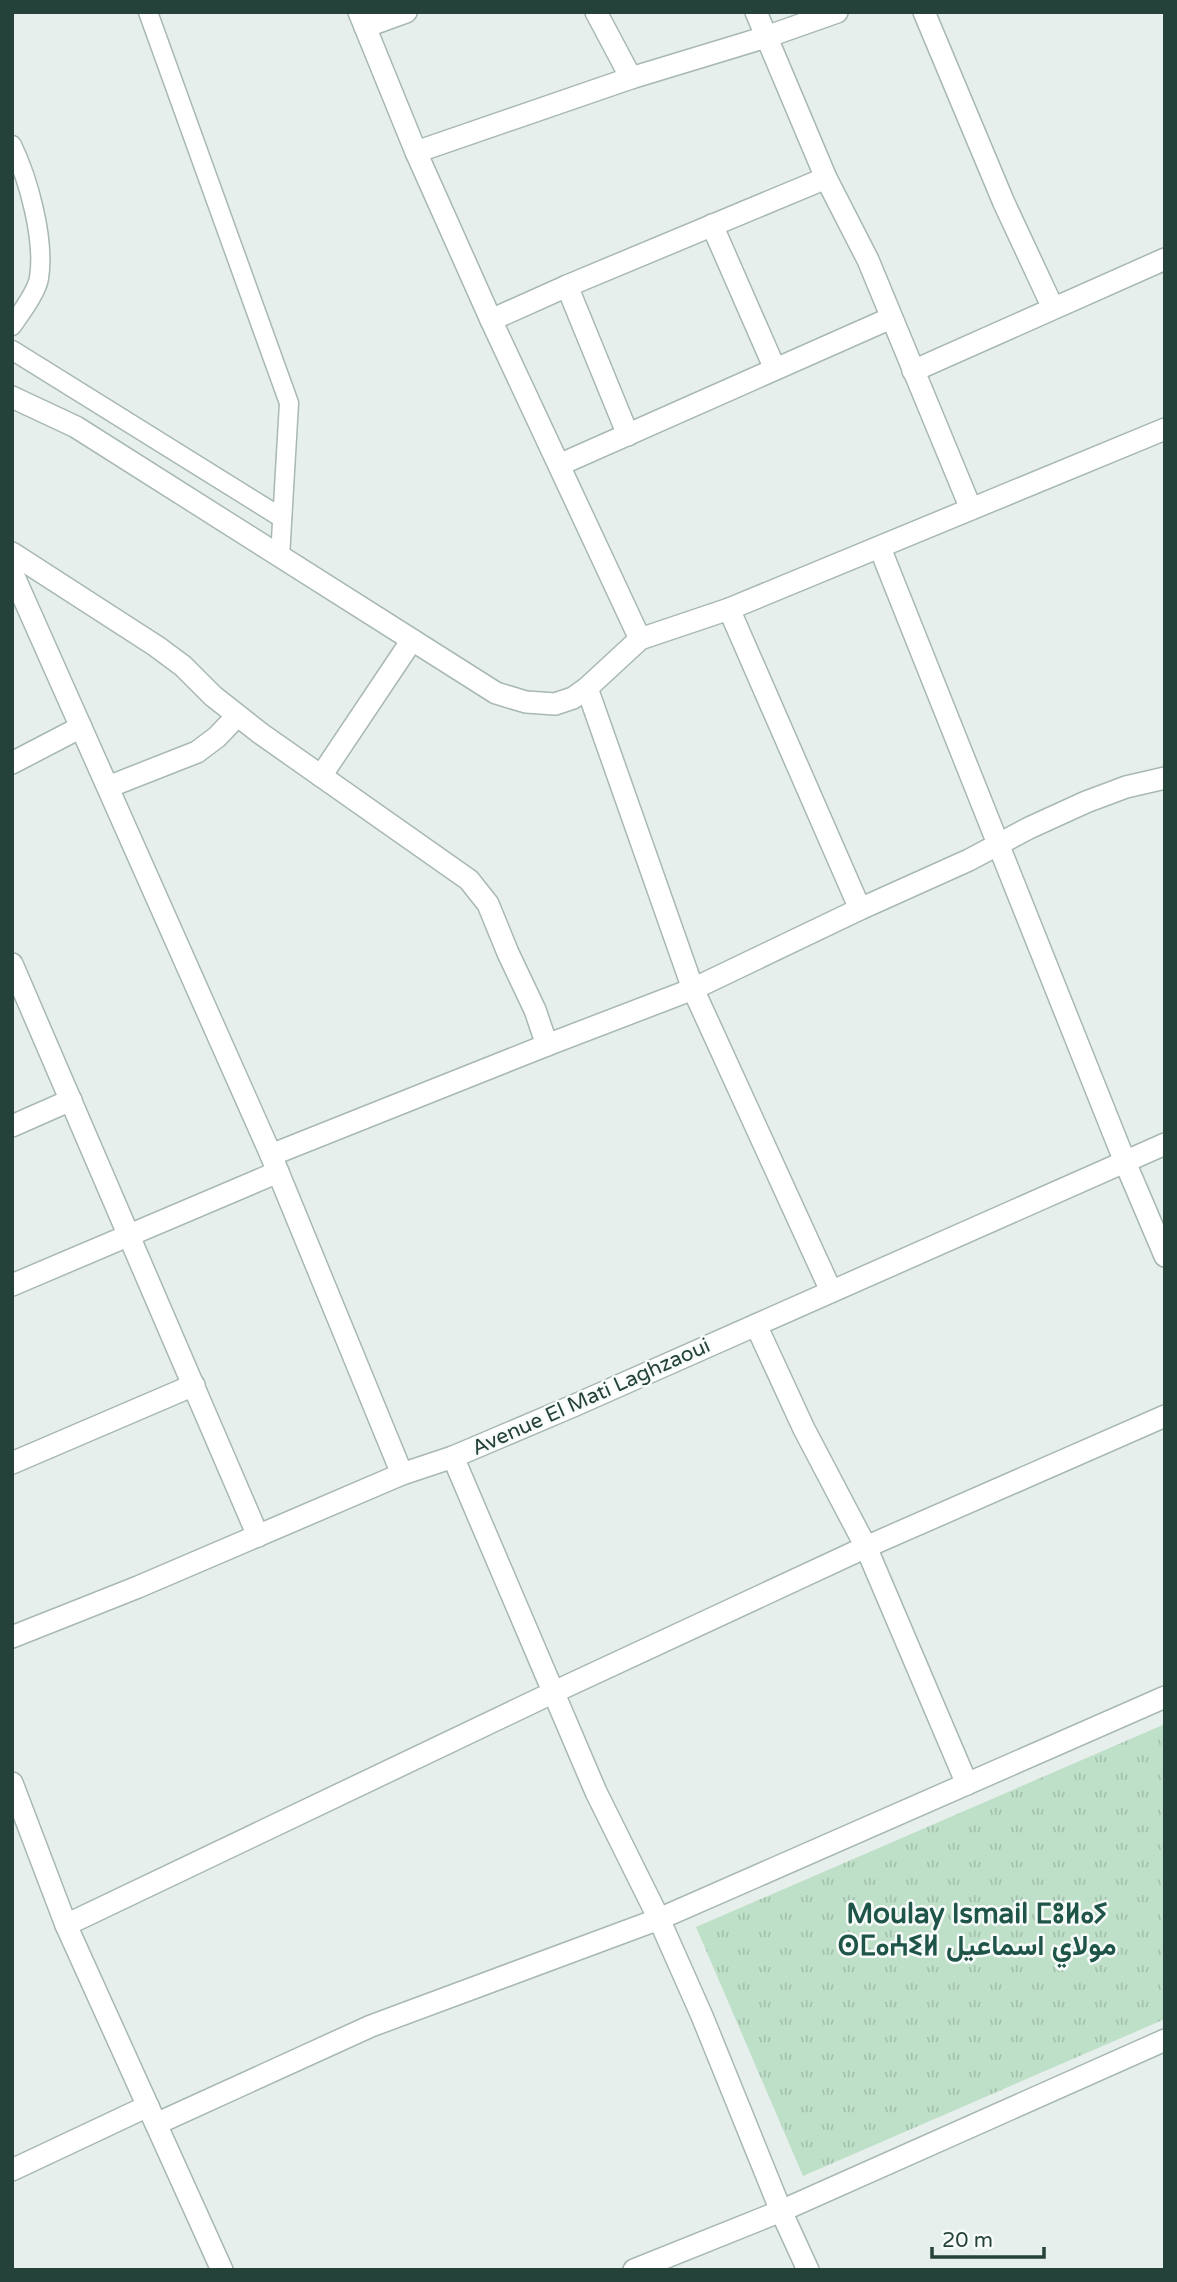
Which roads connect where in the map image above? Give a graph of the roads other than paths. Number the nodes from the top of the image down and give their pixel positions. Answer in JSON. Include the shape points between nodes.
{"nodes":[{"id":1,"x":148,"y":12,"type":"edge"},
{"id":2,"x":406,"y":12,"type":"edge"},
{"id":3,"x":596,"y":12,"type":"edge"},
{"id":4,"x":756,"y":12,"type":"edge"},
{"id":5,"x":837,"y":12,"type":"edge"},
{"id":6,"x":923,"y":12,"type":"edge"},
{"id":7,"x":362,"y":20,"type":"edge"},
{"id":8,"x":766,"y":37,"type":"junction"},
{"id":9,"x":631,"y":78,"type":"junction"},
{"id":10,"x":12,"y":145,"type":"edge"},
{"id":11,"x":416,"y":152,"type":"junction"},
{"id":12,"x":826,"y":178,"type":"junction"},
{"id":13,"x":712,"y":225,"type":"junction"},
{"id":14,"x":1165,"y":259,"type":"edge"},
{"id":15,"x":567,"y":286,"type":"junction"},
{"id":16,"x":1053,"y":309,"type":"junction"},
{"id":17,"x":891,"y":318,"type":"junction"},
{"id":18,"x":491,"y":320,"type":"junction"},
{"id":19,"x":12,"y":326,"type":"edge"},
{"id":20,"x":12,"y":350,"type":"edge"},
{"id":21,"x":775,"y":369,"type":"junction"},
{"id":22,"x":913,"y":371,"type":"junction"},
{"id":23,"x":12,"y":397,"type":"edge"},
{"id":24,"x":1165,"y":429,"type":"edge"},
{"id":25,"x":628,"y":435,"type":"junction"},
{"id":26,"x":559,"y":466,"type":"junction"},
{"id":27,"x":971,"y":509,"type":"junction"},
{"id":28,"x":282,"y":518,"type":"junction"},
{"id":29,"x":880,"y":548,"type":"junction"},
{"id":30,"x":12,"y":553,"type":"edge"},
{"id":31,"x":280,"y":556,"type":"junction"},
{"id":32,"x":12,"y":572,"type":"edge"},
{"id":33,"x":729,"y":609,"type":"junction"},
{"id":34,"x":640,"y":639,"type":"junction"},
{"id":35,"x":412,"y":640,"type":"junction"},
{"id":36,"x":587,"y":688,"type":"junction"},
{"id":37,"x":237,"y":716,"type":"junction"},
{"id":38,"x":81,"y":727,"type":"junction"},
{"id":39,"x":12,"y":763,"type":"edge"},
{"id":40,"x":321,"y":776,"type":"junction"},
{"id":41,"x":1165,"y":778,"type":"edge"},
{"id":42,"x":108,"y":788,"type":"junction"},
{"id":43,"x":998,"y":846,"type":"junction"},
{"id":44,"x":860,"y":909,"type":"junction"},
{"id":45,"x":12,"y":964,"type":"edge"},
{"id":46,"x":693,"y":989,"type":"junction"},
{"id":47,"x":547,"y":1045,"type":"junction"},
{"id":48,"x":71,"y":1100,"type":"junction"},
{"id":49,"x":12,"y":1126,"type":"edge"},
{"id":50,"x":1165,"y":1144,"type":"edge"},
{"id":51,"x":1125,"y":1162,"type":"junction"},
{"id":52,"x":274,"y":1164,"type":"junction"},
{"id":53,"x":130,"y":1236,"type":"junction"},
{"id":54,"x":1165,"y":1256,"type":"edge"},
{"id":55,"x":12,"y":1285,"type":"edge"},
{"id":56,"x":831,"y":1291,"type":"junction"},
{"id":57,"x":755,"y":1325,"type":"junction"},
{"id":58,"x":194,"y":1385,"type":"junction"},
{"id":59,"x":1165,"y":1416,"type":"edge"},
{"id":60,"x":453,"y":1457,"type":"junction"},
{"id":61,"x":12,"y":1463,"type":"edge"},
{"id":62,"x":402,"y":1474,"type":"junction"},
{"id":63,"x":258,"y":1536,"type":"junction"},
{"id":64,"x":866,"y":1547,"type":"junction"},
{"id":65,"x":12,"y":1637,"type":"edge"},
{"id":66,"x":552,"y":1693,"type":"junction"},
{"id":67,"x":1165,"y":1697,"type":"edge"},
{"id":68,"x":12,"y":1783,"type":"edge"},
{"id":69,"x":967,"y":1784,"type":"junction"},
{"id":70,"x":19,"y":1822,"type":"edge"},
{"id":71,"x":659,"y":1919,"type":"junction"},
{"id":72,"x":66,"y":1925,"type":"junction"},
{"id":73,"x":1165,"y":2040,"type":"edge"},
{"id":74,"x":152,"y":2115,"type":"junction"},
{"id":75,"x":12,"y":2170,"type":"edge"},
{"id":76,"x":781,"y":2211,"type":"junction"},
{"id":77,"x":222,"y":2270,"type":"edge"},
{"id":78,"x":634,"y":2270,"type":"edge"},
{"id":79,"x":808,"y":2270,"type":"edge"}],
"edges":[{"from":1,"to":28,"type":"lane","via":[[289,403]]},
{"from":2,"to":7,"type":"street"},
{"from":3,"to":9,"type":"street"},
{"from":4,"to":8,"type":"street"},
{"from":5,"to":8,"type":"street"},
{"from":6,"to":16,"type":"street"},
{"from":7,"to":11,"type":"street"},
{"from":8,"to":9,"type":"street"},
{"from":8,"to":12,"type":"street"},
{"from":9,"to":11,"type":"street"},
{"from":10,"to":19,"type":"lane","via":[[39,235],[39,281]]},
{"from":11,"to":18,"type":"street"},
{"from":12,"to":13,"type":"street"},
{"from":12,"to":17,"type":"street","via":[[868,260]]},
{"from":13,"to":15,"type":"street"},
{"from":13,"to":21,"type":"street"},
{"from":14,"to":16,"type":"street"},
{"from":15,"to":18,"type":"street"},
{"from":15,"to":25,"type":"street"},
{"from":16,"to":22,"type":"street"},
{"from":17,"to":21,"type":"street"},
{"from":17,"to":22,"type":"street"},
{"from":18,"to":26,"type":"street"},
{"from":20,"to":28,"type":"lane"},
{"from":21,"to":25,"type":"street"},
{"from":22,"to":27,"type":"street"},
{"from":23,"to":31,"type":"street","via":[[76,427]]},
{"from":24,"to":27,"type":"street"},
{"from":25,"to":26,"type":"street"},
{"from":26,"to":34,"type":"street"},
{"from":27,"to":29,"type":"street"},
{"from":28,"to":31,"type":"lane"},
{"from":29,"to":33,"type":"street"},
{"from":29,"to":43,"type":"street"},
{"from":30,"to":37,"type":"street","via":[[156,646]]},
{"from":31,"to":35,"type":"street"},
{"from":32,"to":38,"type":"street"},
{"from":33,"to":34,"type":"street"},
{"from":33,"to":44,"type":"street"},
{"from":34,"to":36,"type":"street"},
{"from":35,"to":36,"type":"street","via":[[496,693],[526,702],[555,704]]},
{"from":35,"to":40,"type":"street"},
{"from":36,"to":46,"type":"street"},
{"from":37,"to":40,"type":"street"},
{"from":37,"to":42,"type":"street","via":[[197,752]]},
{"from":38,"to":39,"type":"street"},
{"from":38,"to":42,"type":"street"},
{"from":40,"to":47,"type":"street","via":[[469,880],[488,904]]},
{"from":41,"to":43,"type":"street","via":[[1086,802]]},
{"from":42,"to":52,"type":"street"},
{"from":43,"to":44,"type":"street"},
{"from":43,"to":51,"type":"street"},
{"from":44,"to":46,"type":"street"},
{"from":45,"to":48,"type":"street"},
{"from":46,"to":47,"type":"street"},
{"from":46,"to":56,"type":"street"},
{"from":47,"to":52,"type":"street"},
{"from":48,"to":49,"type":"street"},
{"from":48,"to":53,"type":"street"},
{"from":50,"to":51,"type":"street","name":"Avenue El Mati Laghzaoui"},
{"from":51,"to":54,"type":"street"},
{"from":51,"to":56,"type":"street","name":"Avenue El Mati Laghzaoui"},
{"from":52,"to":53,"type":"street"},
{"from":52,"to":62,"type":"street"},
{"from":53,"to":55,"type":"street"},
{"from":53,"to":58,"type":"street"},
{"from":56,"to":57,"type":"street","name":"Avenue El Mati Laghzaoui"},
{"from":57,"to":60,"type":"street","name":"Avenue El Mati Laghzaoui"},
{"from":57,"to":64,"type":"street"},
{"from":58,"to":61,"type":"street"},
{"from":58,"to":63,"type":"street"},
{"from":59,"to":64,"type":"street"},
{"from":60,"to":62,"type":"street","name":"Avenue El Mati Laghzaoui"},
{"from":60,"to":66,"type":"street"},
{"from":62,"to":63,"type":"street","name":"Avenue El Mati Laghzaoui"},
{"from":63,"to":65,"type":"street","name":"Avenue El Mati Laghzaoui"},
{"from":64,"to":66,"type":"street"},
{"from":64,"to":69,"type":"street"},
{"from":66,"to":71,"type":"street"},
{"from":66,"to":72,"type":"street"},
{"from":67,"to":69,"type":"street"},
{"from":68,"to":70,"type":"street"},
{"from":69,"to":71,"type":"street"},
{"from":70,"to":72,"type":"street"},
{"from":71,"to":74,"type":"street","via":[[371,2026]]},
{"from":71,"to":76,"type":"street"},
{"from":72,"to":74,"type":"street"},
{"from":73,"to":76,"type":"street"},
{"from":74,"to":75,"type":"street"},
{"from":74,"to":77,"type":"street"},
{"from":76,"to":78,"type":"street"},
{"from":76,"to":79,"type":"street"}]}
